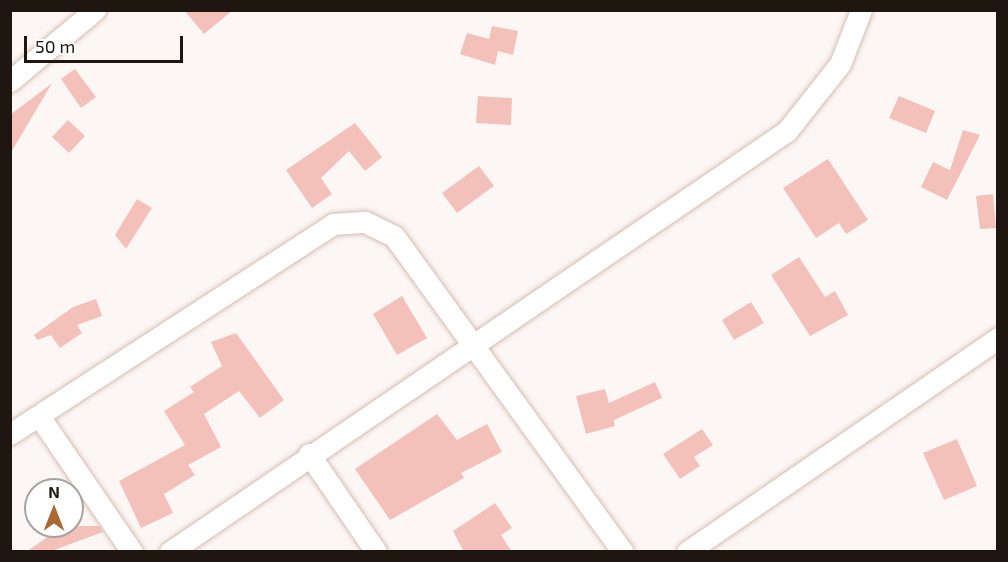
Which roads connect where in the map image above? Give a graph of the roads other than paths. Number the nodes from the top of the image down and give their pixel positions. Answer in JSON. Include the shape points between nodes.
{"nodes":[{"id":1,"x":95,"y":10,"type":"edge"},
{"id":2,"x":861,"y":10,"type":"edge"},
{"id":3,"x":10,"y":81,"type":"edge"},
{"id":4,"x":998,"y":338,"type":"edge"},
{"id":5,"x":476,"y":345,"type":"junction"},
{"id":6,"x":39,"y":416,"type":"junction"},
{"id":7,"x":10,"y":434,"type":"edge"},
{"id":8,"x":309,"y":454,"type":"junction"},
{"id":9,"x":132,"y":552,"type":"edge"},
{"id":10,"x":170,"y":552,"type":"edge"},
{"id":11,"x":376,"y":552,"type":"edge"},
{"id":12,"x":623,"y":552,"type":"edge"},
{"id":13,"x":687,"y":552,"type":"edge"}],
"edges":[{"from":1,"to":3,"type":"street"},
{"from":2,"to":5,"type":"street","via":[[840,64],[787,131]]},
{"from":4,"to":13,"type":"street"},
{"from":5,"to":6,"type":"street","via":[[394,237],[365,222],[333,224]]},
{"from":5,"to":8,"type":"street"},
{"from":5,"to":12,"type":"street"},
{"from":6,"to":7,"type":"street"},
{"from":6,"to":9,"type":"street"},
{"from":8,"to":10,"type":"street"},
{"from":8,"to":11,"type":"street"}]}
